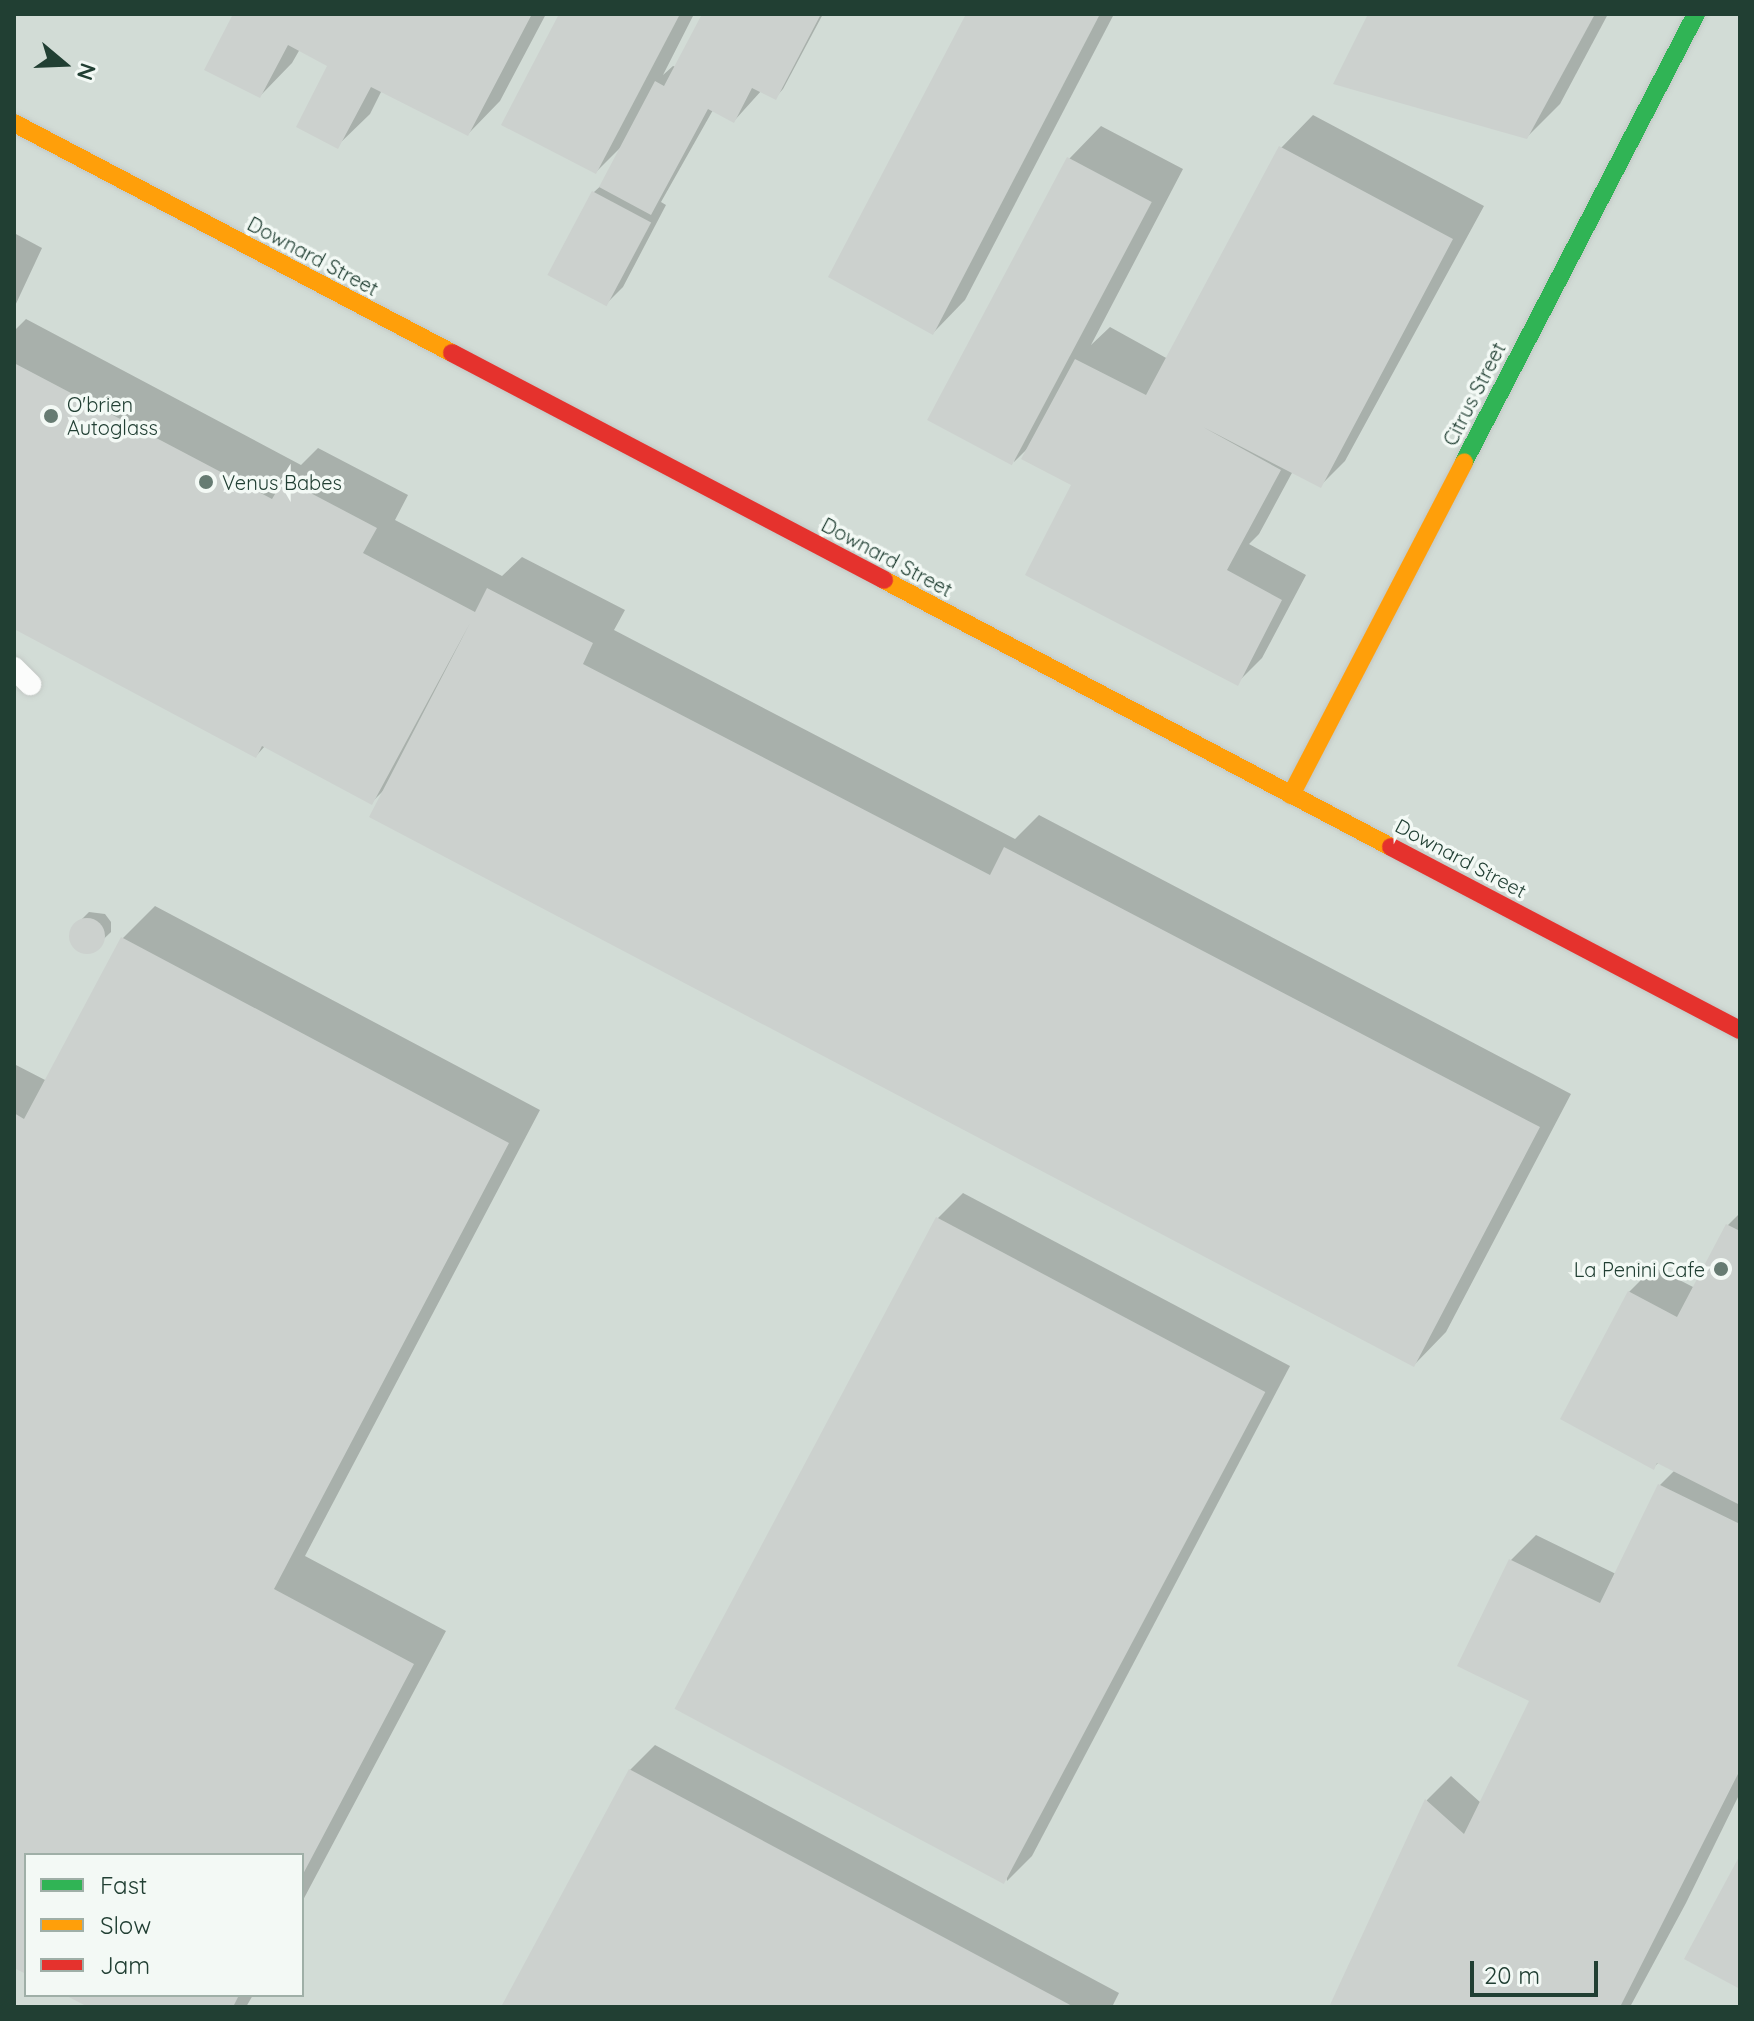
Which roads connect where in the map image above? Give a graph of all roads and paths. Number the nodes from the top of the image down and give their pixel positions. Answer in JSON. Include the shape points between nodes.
{"nodes":[{"id":1,"x":1696,"y":14,"type":"edge"},
{"id":2,"x":14,"y":123,"type":"edge"},
{"id":3,"x":1291,"y":795,"type":"junction"},
{"id":4,"x":1740,"y":1030,"type":"edge"}],
"edges":[{"from":1,"to":3,"type":"street","name":"Citrus Street"},
{"from":2,"to":3,"type":"street","name":"Downard Street"},
{"from":3,"to":4,"type":"street","name":"Downard Street"}]}
